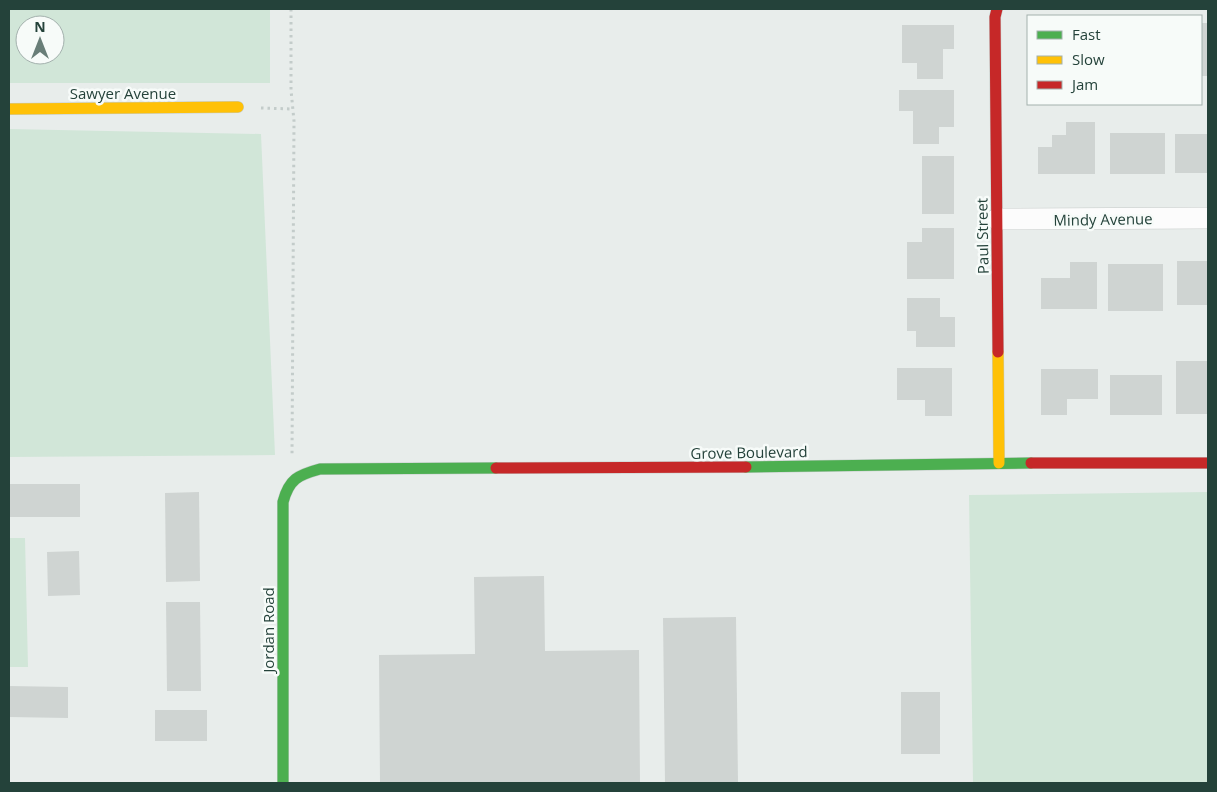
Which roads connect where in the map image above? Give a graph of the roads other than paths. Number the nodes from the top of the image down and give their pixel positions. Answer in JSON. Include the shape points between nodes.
{"nodes":[{"id":1,"x":997,"y":9,"type":"edge"},
{"id":2,"x":238,"y":107,"type":"road end"},
{"id":3,"x":9,"y":108,"type":"edge"},
{"id":4,"x":1208,"y":218,"type":"edge"},
{"id":5,"x":997,"y":219,"type":"junction"},
{"id":6,"x":999,"y":463,"type":"junction"},
{"id":7,"x":1208,"y":463,"type":"edge"},
{"id":8,"x":293,"y":479,"type":"joint"},
{"id":9,"x":283,"y":783,"type":"edge"}],
"edges":[{"from":1,"to":5,"type":"street","name":"Paul Street"},
{"from":2,"to":3,"type":"street","name":"Sawyer Avenue"},
{"from":4,"to":5,"type":"street","name":"Mindy Avenue"},
{"from":5,"to":6,"type":"street","name":"Paul Street"},
{"from":6,"to":7,"type":"street","name":"Grove Boulevard"},
{"from":6,"to":8,"type":"street","name":"Grove Boulevard","via":[[320,469]]},
{"from":8,"to":9,"type":"street","name":"Jordan Road","via":[[286,488],[283,502]]}]}
